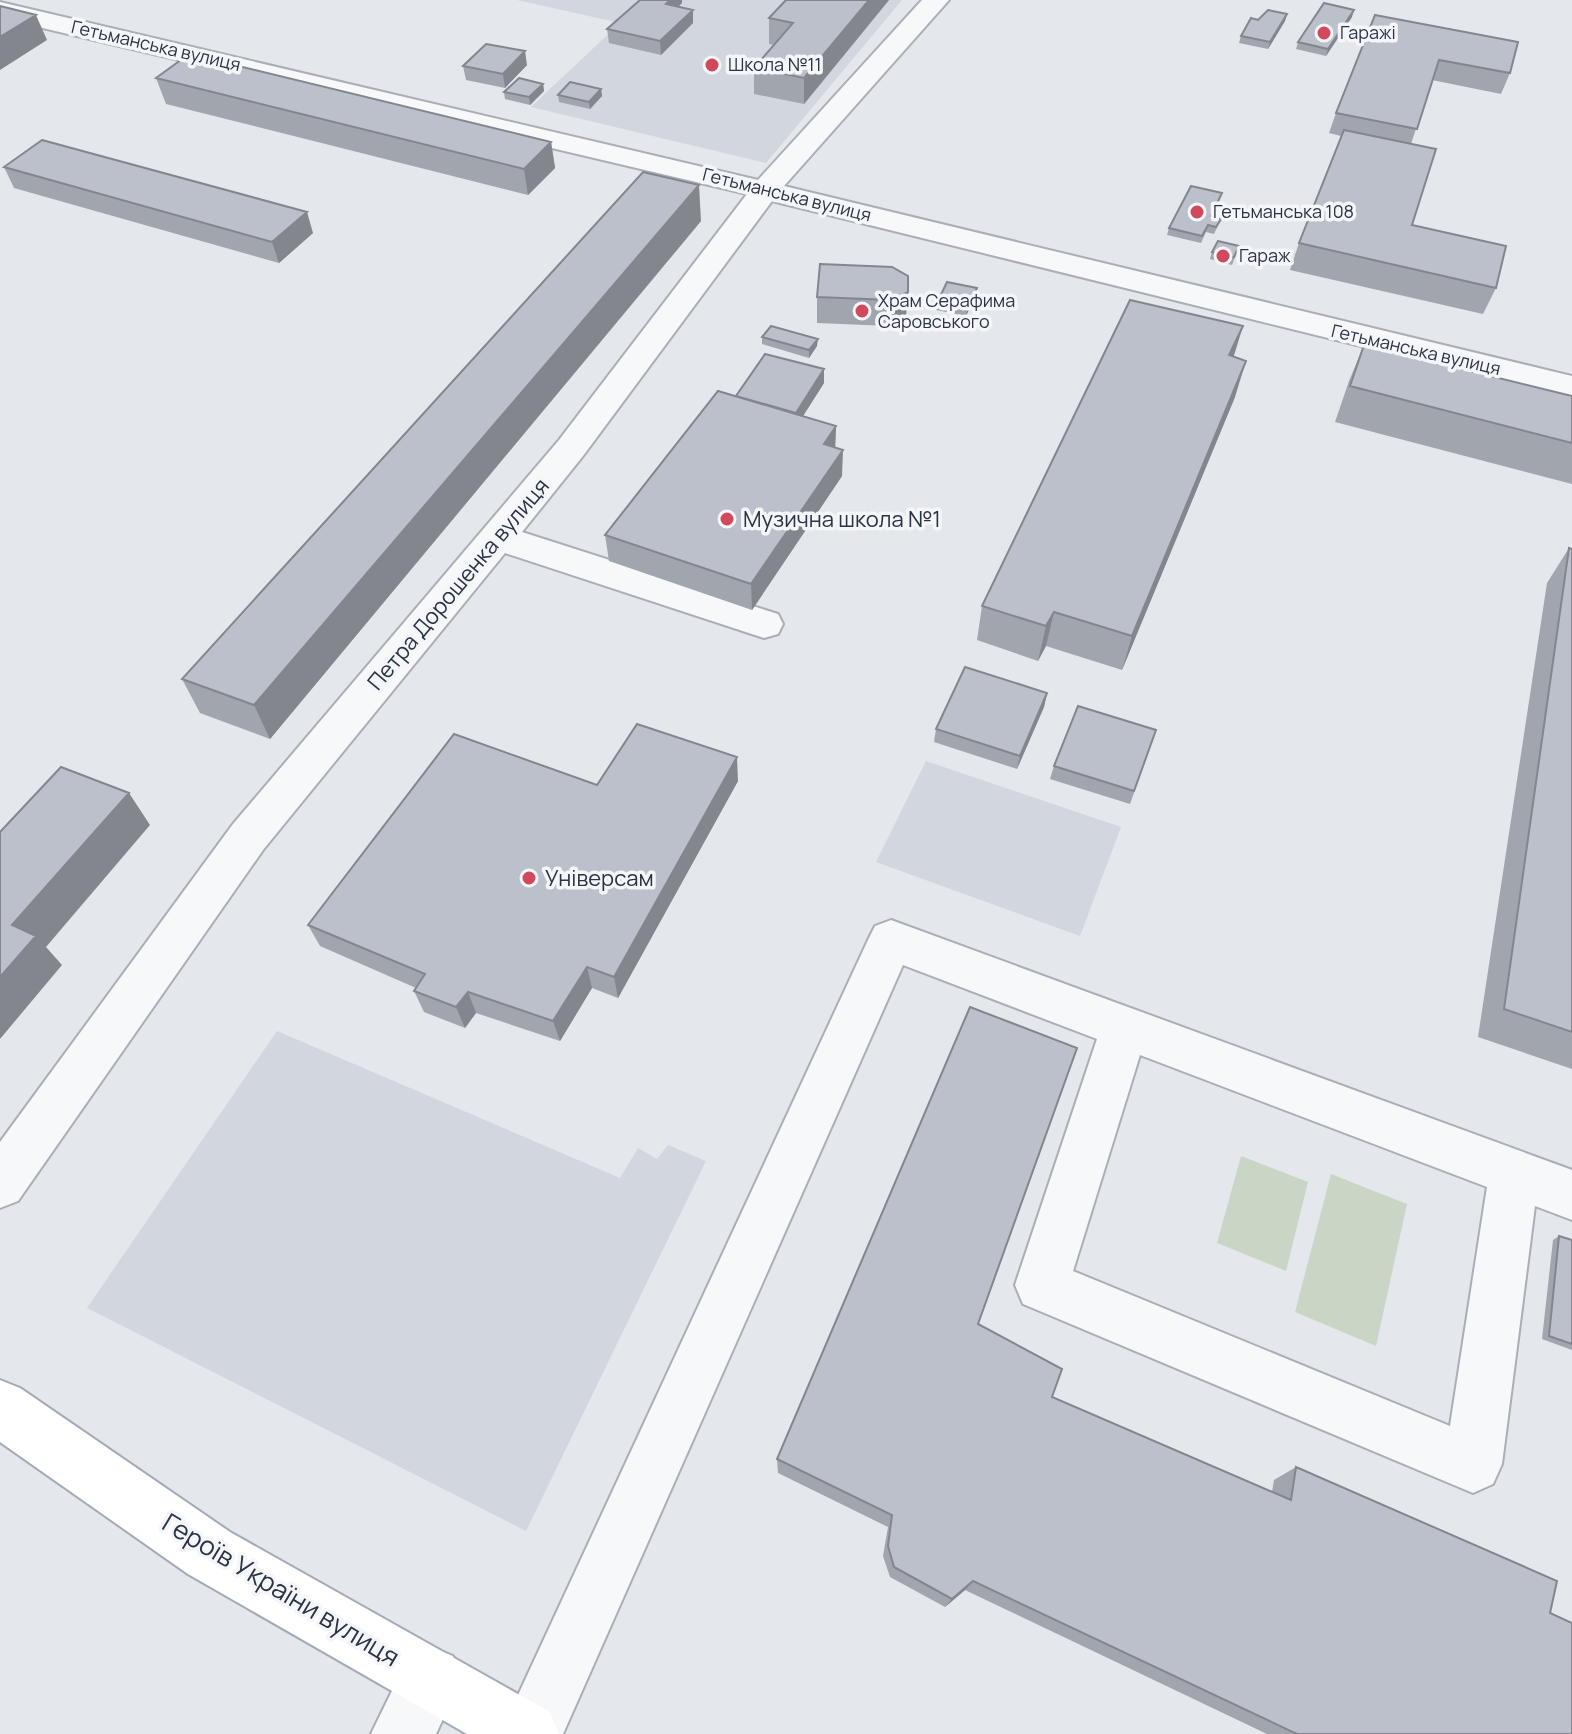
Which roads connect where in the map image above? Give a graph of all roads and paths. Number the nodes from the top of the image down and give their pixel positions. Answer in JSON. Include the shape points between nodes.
{"nodes":[{"id":1,"x":936,"y":0,"type":"edge"},
{"id":2,"x":0,"y":10,"type":"edge"},
{"id":3,"x":765,"y":190,"type":"junction"},
{"id":4,"x":1572,"y":387,"type":"edge"},
{"id":5,"x":498,"y":537,"type":"junction"},
{"id":6,"x":764,"y":624,"type":"dead end"},
{"id":7,"x":1125,"y":1027,"type":"junction"},
{"id":8,"x":1514,"y":1173,"type":"junction"},
{"id":9,"x":0,"y":1184,"type":"edge"},
{"id":10,"x":1572,"y":1195,"type":"edge"},
{"id":11,"x":0,"y":1408,"type":"edge"},
{"id":12,"x":431,"y":1678,"type":"junction"},
{"id":13,"x":402,"y":1734,"type":"edge"},
{"id":14,"x":530,"y":1734,"type":"edge"}],
"edges":[{"from":1,"to":3,"type":"street","name":"Петра Дорошенка вулиця"},
{"from":2,"to":3,"type":"street","name":"Гетьманська вулиця"},
{"from":3,"to":4,"type":"street","name":"Гетьманська вулиця"},
{"from":3,"to":5,"type":"street","name":"Петра Дорошенка вулиця"},
{"from":5,"to":6,"type":"street"},
{"from":5,"to":9,"type":"street","name":"Петра Дорошенка вулиця","via":[[248,837]]},
{"from":7,"to":8,"type":"street"},
{"from":7,"to":8,"type":"street","via":[[1042,1285],[1473,1464]]},
{"from":7,"to":14,"type":"street","via":[[891,940]]},
{"from":8,"to":10,"type":"street"},
{"from":11,"to":12,"type":"main road","name":"Героїв України вулиця","via":[[209,1553]]},
{"from":12,"to":13,"type":"street"},
{"from":12,"to":14,"type":"main road","name":"Героїв України вулиця"}]}
